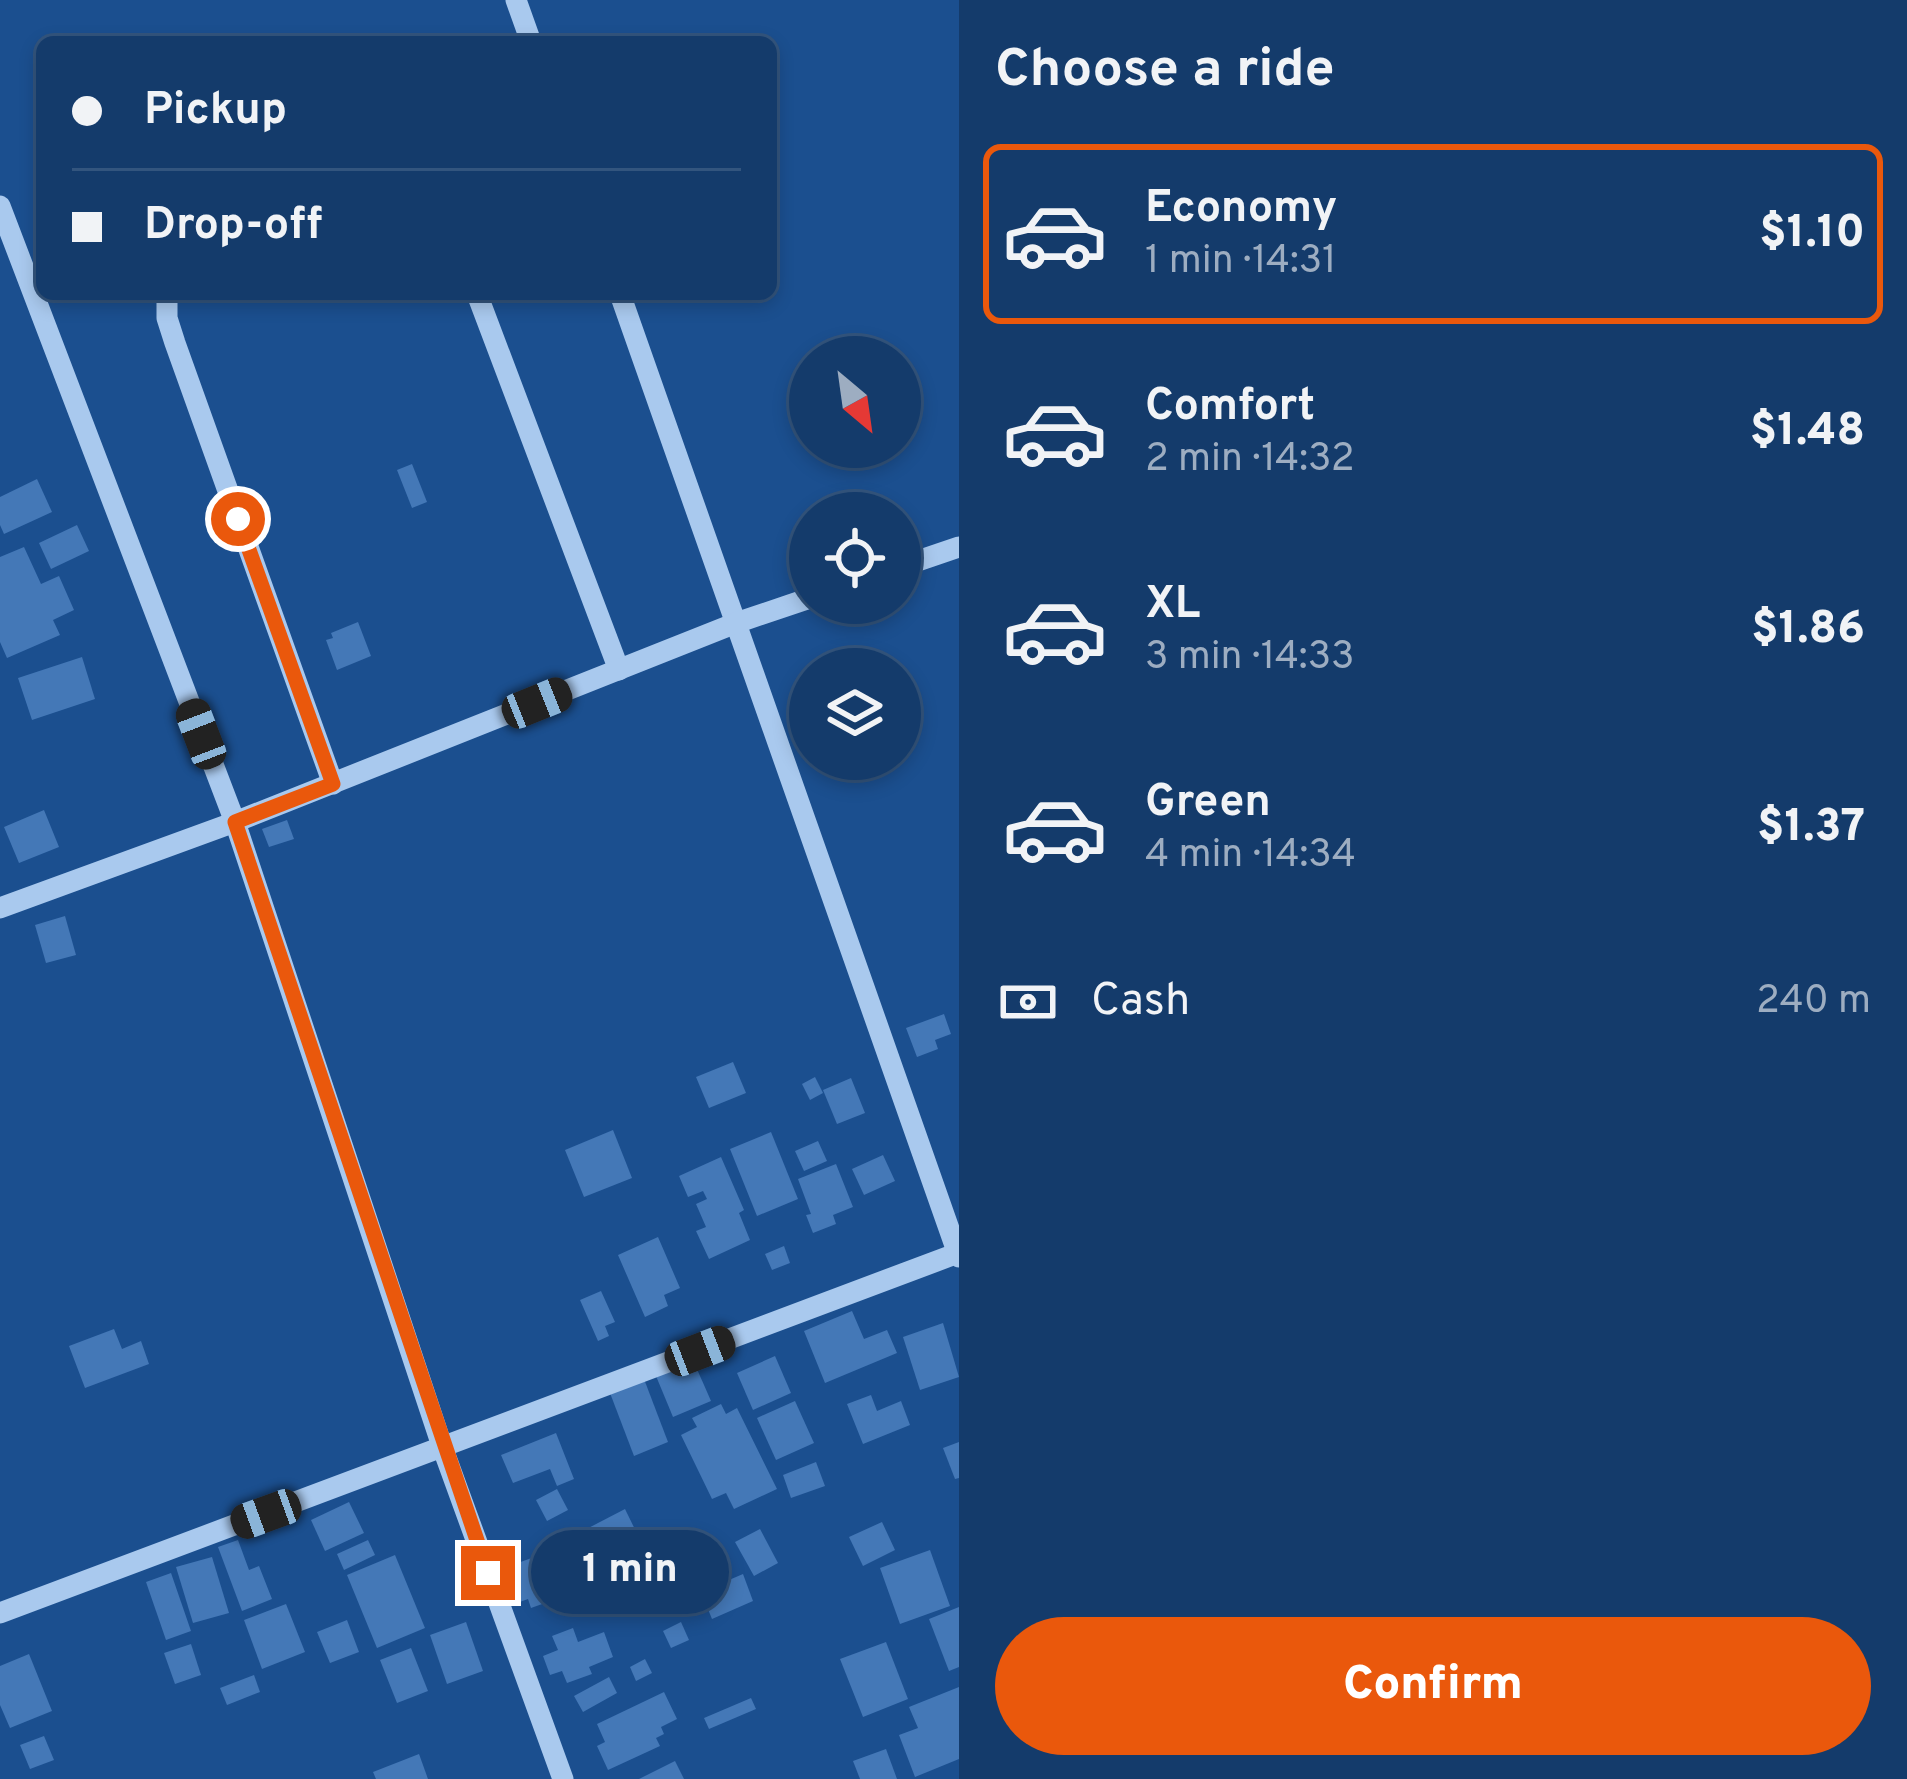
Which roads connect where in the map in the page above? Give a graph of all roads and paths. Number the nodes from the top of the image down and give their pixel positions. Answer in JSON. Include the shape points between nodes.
{"nodes":[{"id":1,"x":516,"y":0,"type":"edge"},
{"id":2,"x":529,"y":36,"type":"edge"},
{"id":3,"x":0,"y":206,"type":"edge"},
{"id":4,"x":167,"y":300,"type":"edge"},
{"id":5,"x":479,"y":300,"type":"edge"},
{"id":6,"x":622,"y":300,"type":"edge"},
{"id":7,"x":959,"y":547,"type":"edge"},
{"id":8,"x":921,"y":560,"type":"edge"},
{"id":9,"x":789,"y":605,"type":"edge"},
{"id":10,"x":736,"y":623,"type":"junction"},
{"id":11,"x":619,"y":670,"type":"junction"},
{"id":12,"x":333,"y":784,"type":"junction"},
{"id":13,"x":235,"y":822,"type":"junction"},
{"id":14,"x":0,"y":908,"type":"edge"},
{"id":15,"x":958,"y":1255,"type":"edge"},
{"id":16,"x":443,"y":1448,"type":"junction"},
{"id":17,"x":0,"y":1613,"type":"edge"},
{"id":18,"x":563,"y":1779,"type":"edge"}],
"edges":[{"from":1,"to":2,"type":"street"},
{"from":3,"to":13,"type":"street"},
{"from":4,"to":12,"type":"street"},
{"from":5,"to":11,"type":"street"},
{"from":6,"to":10,"type":"street"},
{"from":7,"to":8,"type":"street"},
{"from":9,"to":10,"type":"street"},
{"from":10,"to":11,"type":"street"},
{"from":10,"to":15,"type":"street"},
{"from":11,"to":12,"type":"street"},
{"from":12,"to":13,"type":"street"},
{"from":13,"to":14,"type":"street"},
{"from":13,"to":16,"type":"street"},
{"from":15,"to":16,"type":"street"},
{"from":16,"to":17,"type":"street"},
{"from":16,"to":18,"type":"street"}]}
